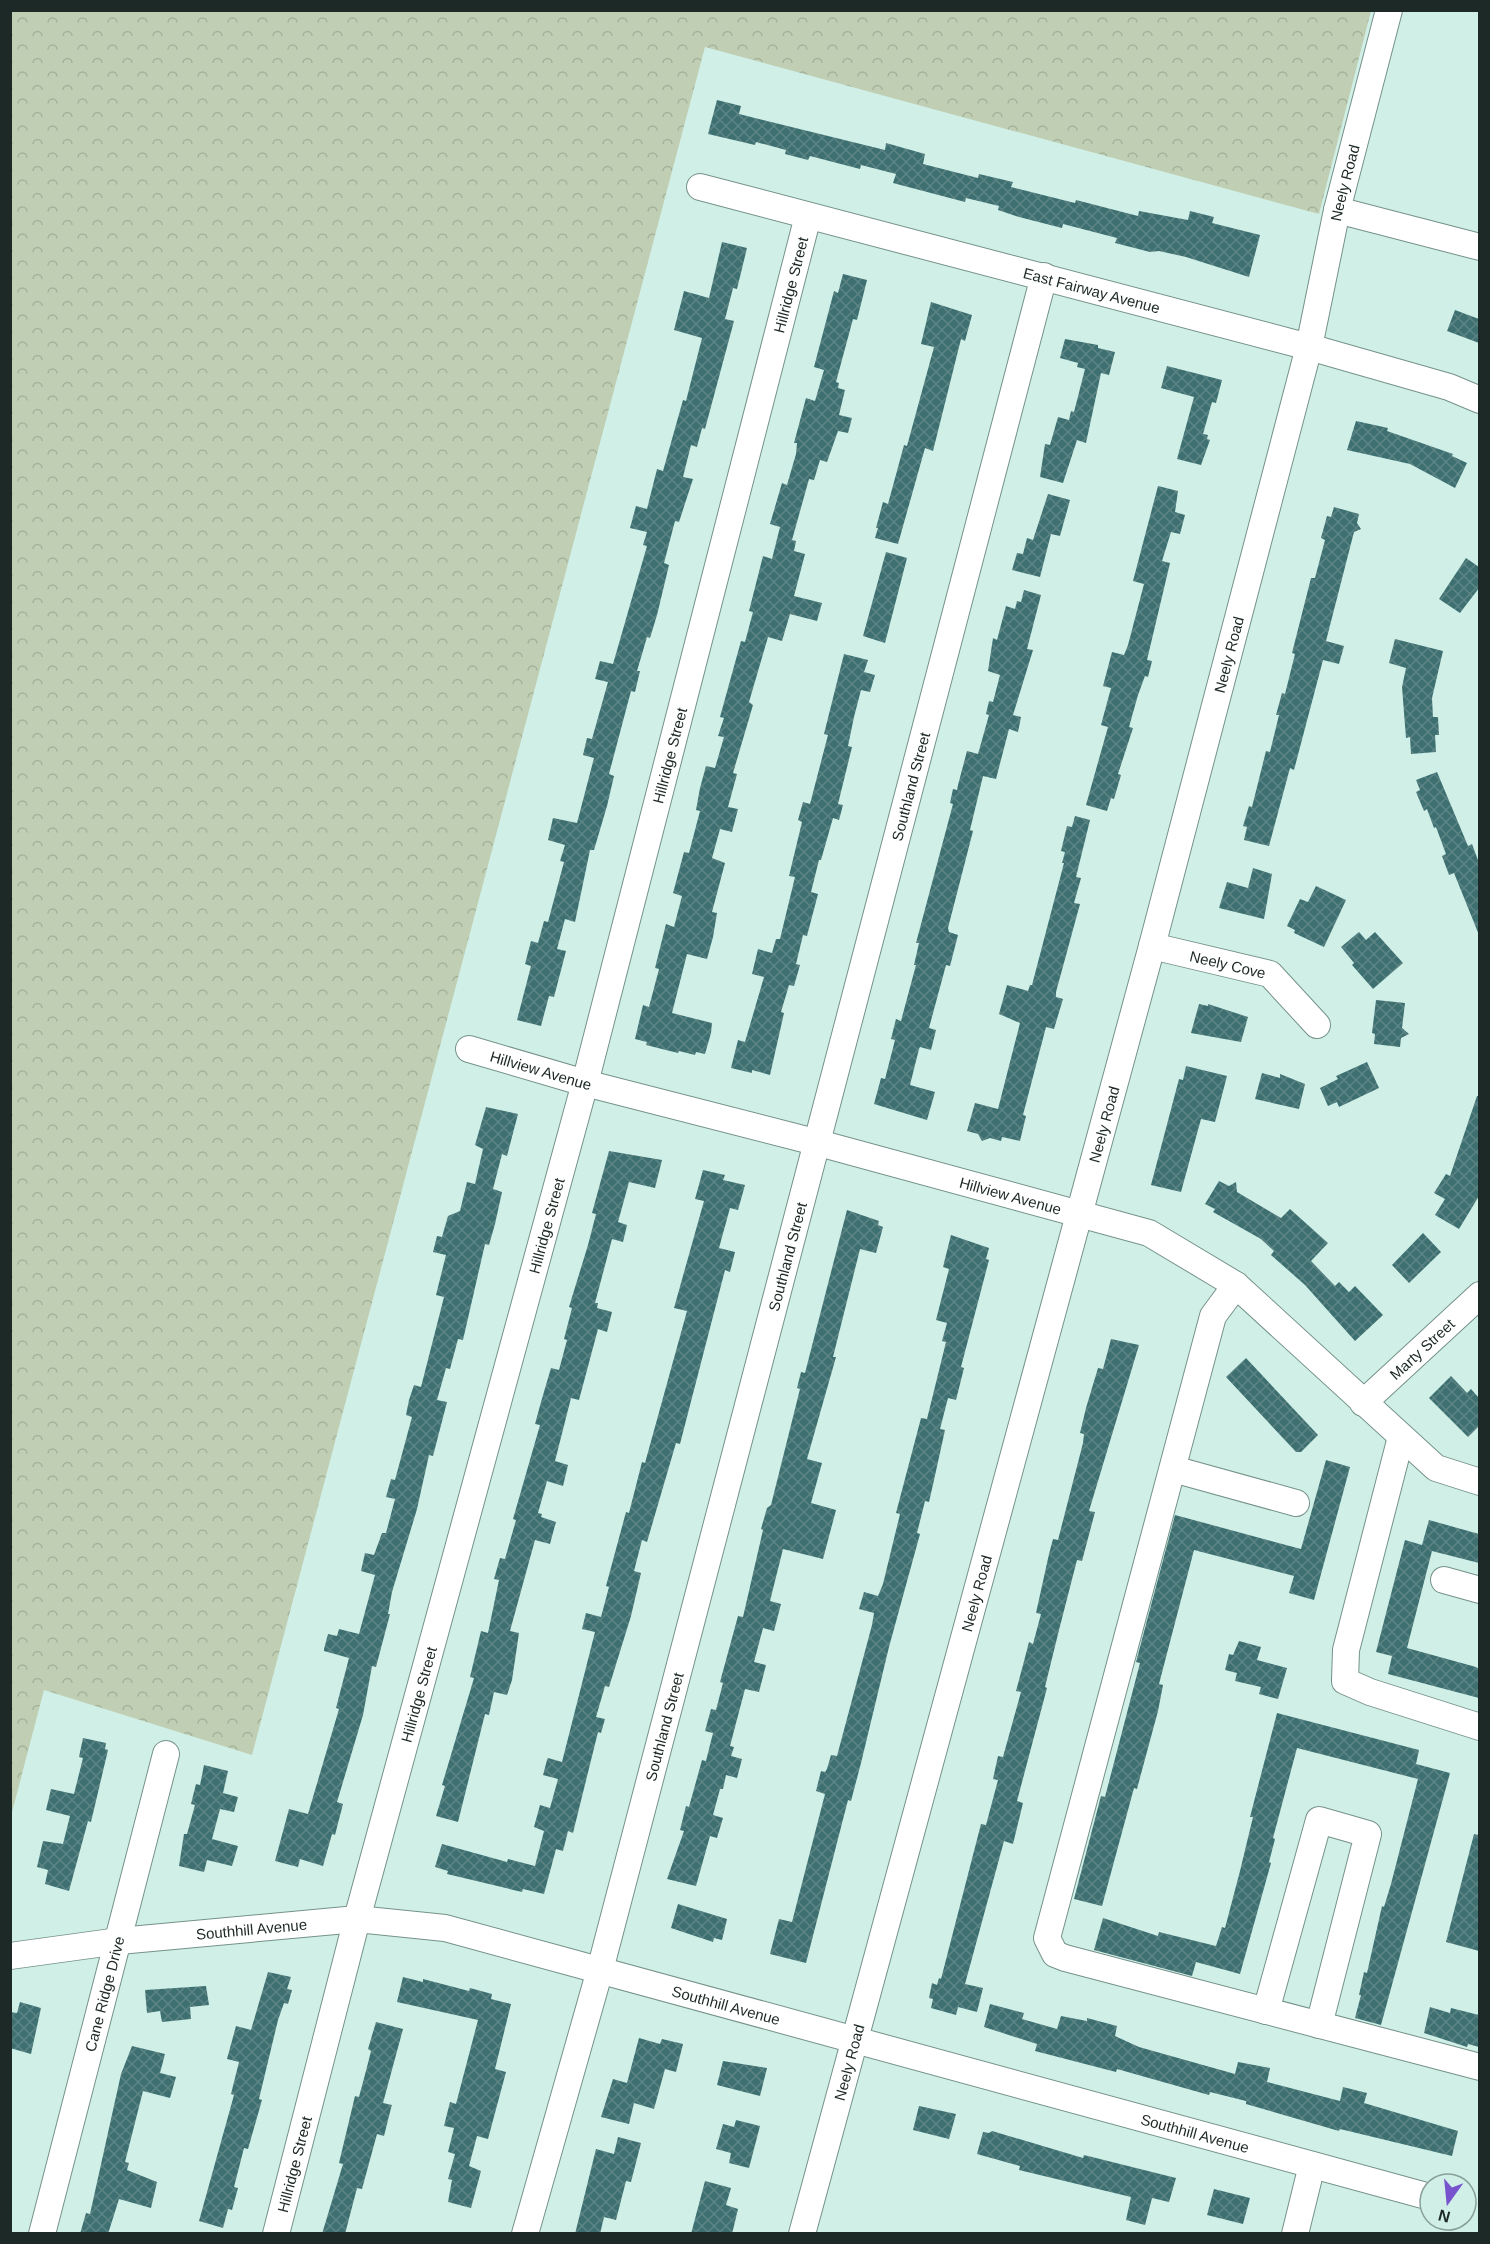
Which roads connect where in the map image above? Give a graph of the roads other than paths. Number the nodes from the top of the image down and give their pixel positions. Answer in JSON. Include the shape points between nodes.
{"nodes":[{"id":1,"x":1389,"y":10,"type":"edge"},
{"id":2,"x":700,"y":187,"type":"dead end"},
{"id":3,"x":1336,"y":210,"type":"junction"},
{"id":4,"x":808,"y":216,"type":"junction"},
{"id":5,"x":1479,"y":247,"type":"edge"},
{"id":6,"x":1044,"y":276,"type":"junction"},
{"id":7,"x":1309,"y":347,"type":"junction"},
{"id":8,"x":1479,"y":400,"type":"edge"},
{"id":9,"x":1152,"y":945,"type":"junction"},
{"id":10,"x":1317,"y":1025,"type":"dead end"},
{"id":11,"x":469,"y":1049,"type":"dead end"},
{"id":12,"x":585,"y":1083,"type":"junction"},
{"id":13,"x":815,"y":1142,"type":"junction"},
{"id":14,"x":1077,"y":1215,"type":"junction"},
{"id":15,"x":1236,"y":1285,"type":"junction"},
{"id":16,"x":1479,"y":1295,"type":"edge"},
{"id":17,"x":1363,"y":1403,"type":"junction"},
{"id":18,"x":1401,"y":1437,"type":"junction"},
{"id":19,"x":1173,"y":1469,"type":"junction"},
{"id":20,"x":1479,"y":1482,"type":"edge"},
{"id":21,"x":1296,"y":1503,"type":"dead end"},
{"id":22,"x":1444,"y":1580,"type":"dead end"},
{"id":23,"x":1479,"y":1590,"type":"edge"},
{"id":24,"x":1479,"y":1727,"type":"edge"},
{"id":25,"x":166,"y":1754,"type":"dead end"},
{"id":26,"x":357,"y":1919,"type":"junction"},
{"id":27,"x":119,"y":1941,"type":"junction"},
{"id":28,"x":10,"y":1956,"type":"edge"},
{"id":29,"x":600,"y":1970,"type":"junction"},
{"id":30,"x":1266,"y":2011,"type":"junction"},
{"id":31,"x":1319,"y":2025,"type":"junction"},
{"id":32,"x":855,"y":2038,"type":"junction"},
{"id":33,"x":1479,"y":2067,"type":"edge"},
{"id":34,"x":1312,"y":2165,"type":"junction"},
{"id":35,"x":1418,"y":2194,"type":"edge"},
{"id":36,"x":42,"y":2234,"type":"edge"},
{"id":37,"x":276,"y":2234,"type":"edge"},
{"id":38,"x":525,"y":2234,"type":"edge"},
{"id":39,"x":802,"y":2234,"type":"edge"},
{"id":40,"x":1295,"y":2234,"type":"edge"}],
"edges":[{"from":1,"to":3,"type":"street","name":"Neely Road"},
{"from":2,"to":4,"type":"street","name":"East Fairway Avenue"},
{"from":3,"to":5,"type":"street"},
{"from":3,"to":7,"type":"street","name":"Neely Road"},
{"from":4,"to":6,"type":"street","name":"East Fairway Avenue"},
{"from":4,"to":12,"type":"street","name":"Hillridge Street"},
{"from":6,"to":7,"type":"street","name":"East Fairway Avenue"},
{"from":6,"to":13,"type":"street","name":"Southland Street"},
{"from":7,"to":8,"type":"street","name":"East Fairway Avenue","via":[[1449,387]]},
{"from":7,"to":9,"type":"street","name":"Neely Road"},
{"from":9,"to":10,"type":"street","name":"Neely Cove","via":[[1270,974]]},
{"from":9,"to":14,"type":"street","name":"Neely Road"},
{"from":11,"to":12,"type":"street","name":"Hillview Avenue"},
{"from":12,"to":13,"type":"street","name":"Hillview Avenue"},
{"from":12,"to":26,"type":"street","name":"Hillridge Street"},
{"from":13,"to":14,"type":"street","name":"Hillview Avenue"},
{"from":13,"to":29,"type":"street","name":"Southland Street"},
{"from":14,"to":15,"type":"street","name":"Hillview Avenue","via":[[1149,1233]]},
{"from":14,"to":32,"type":"street","name":"Neely Road"},
{"from":15,"to":17,"type":"street","name":"Hillview Avenue"},
{"from":15,"to":19,"type":"street","via":[[1214,1316]]},
{"from":16,"to":17,"type":"street","name":"Marty Street"},
{"from":17,"to":18,"type":"street","name":"Hillview Avenue"},
{"from":18,"to":20,"type":"street","name":"Hillview Avenue","via":[[1436,1468]]},
{"from":18,"to":24,"type":"street","via":[[1346,1650],[1346,1680],[1370,1692]]},
{"from":19,"to":21,"type":"street"},
{"from":19,"to":30,"type":"street","via":[[1047,1938],[1055,1954],[1065,1958]]},
{"from":22,"to":23,"type":"street"},
{"from":25,"to":27,"type":"street","name":"Cane Ridge Drive"},
{"from":26,"to":27,"type":"street","name":"Southhill Avenue"},
{"from":26,"to":29,"type":"street","name":"Southhill Avenue","via":[[445,1928]]},
{"from":26,"to":37,"type":"street","name":"Hillridge Street"},
{"from":27,"to":28,"type":"street","name":"Southhill Avenue"},
{"from":27,"to":36,"type":"street","name":"Cane Ridge Drive"},
{"from":29,"to":32,"type":"street","name":"Southhill Avenue"},
{"from":29,"to":38,"type":"street","name":"Southland Street"},
{"from":30,"to":31,"type":"street"},
{"from":30,"to":31,"type":"street","via":[[1319,1820],[1368,1834]]},
{"from":31,"to":33,"type":"street"},
{"from":32,"to":34,"type":"street","name":"Southhill Avenue"},
{"from":32,"to":39,"type":"street","name":"Neely Road"},
{"from":34,"to":35,"type":"street","name":"Southhill Avenue"},
{"from":34,"to":40,"type":"street"}]}
